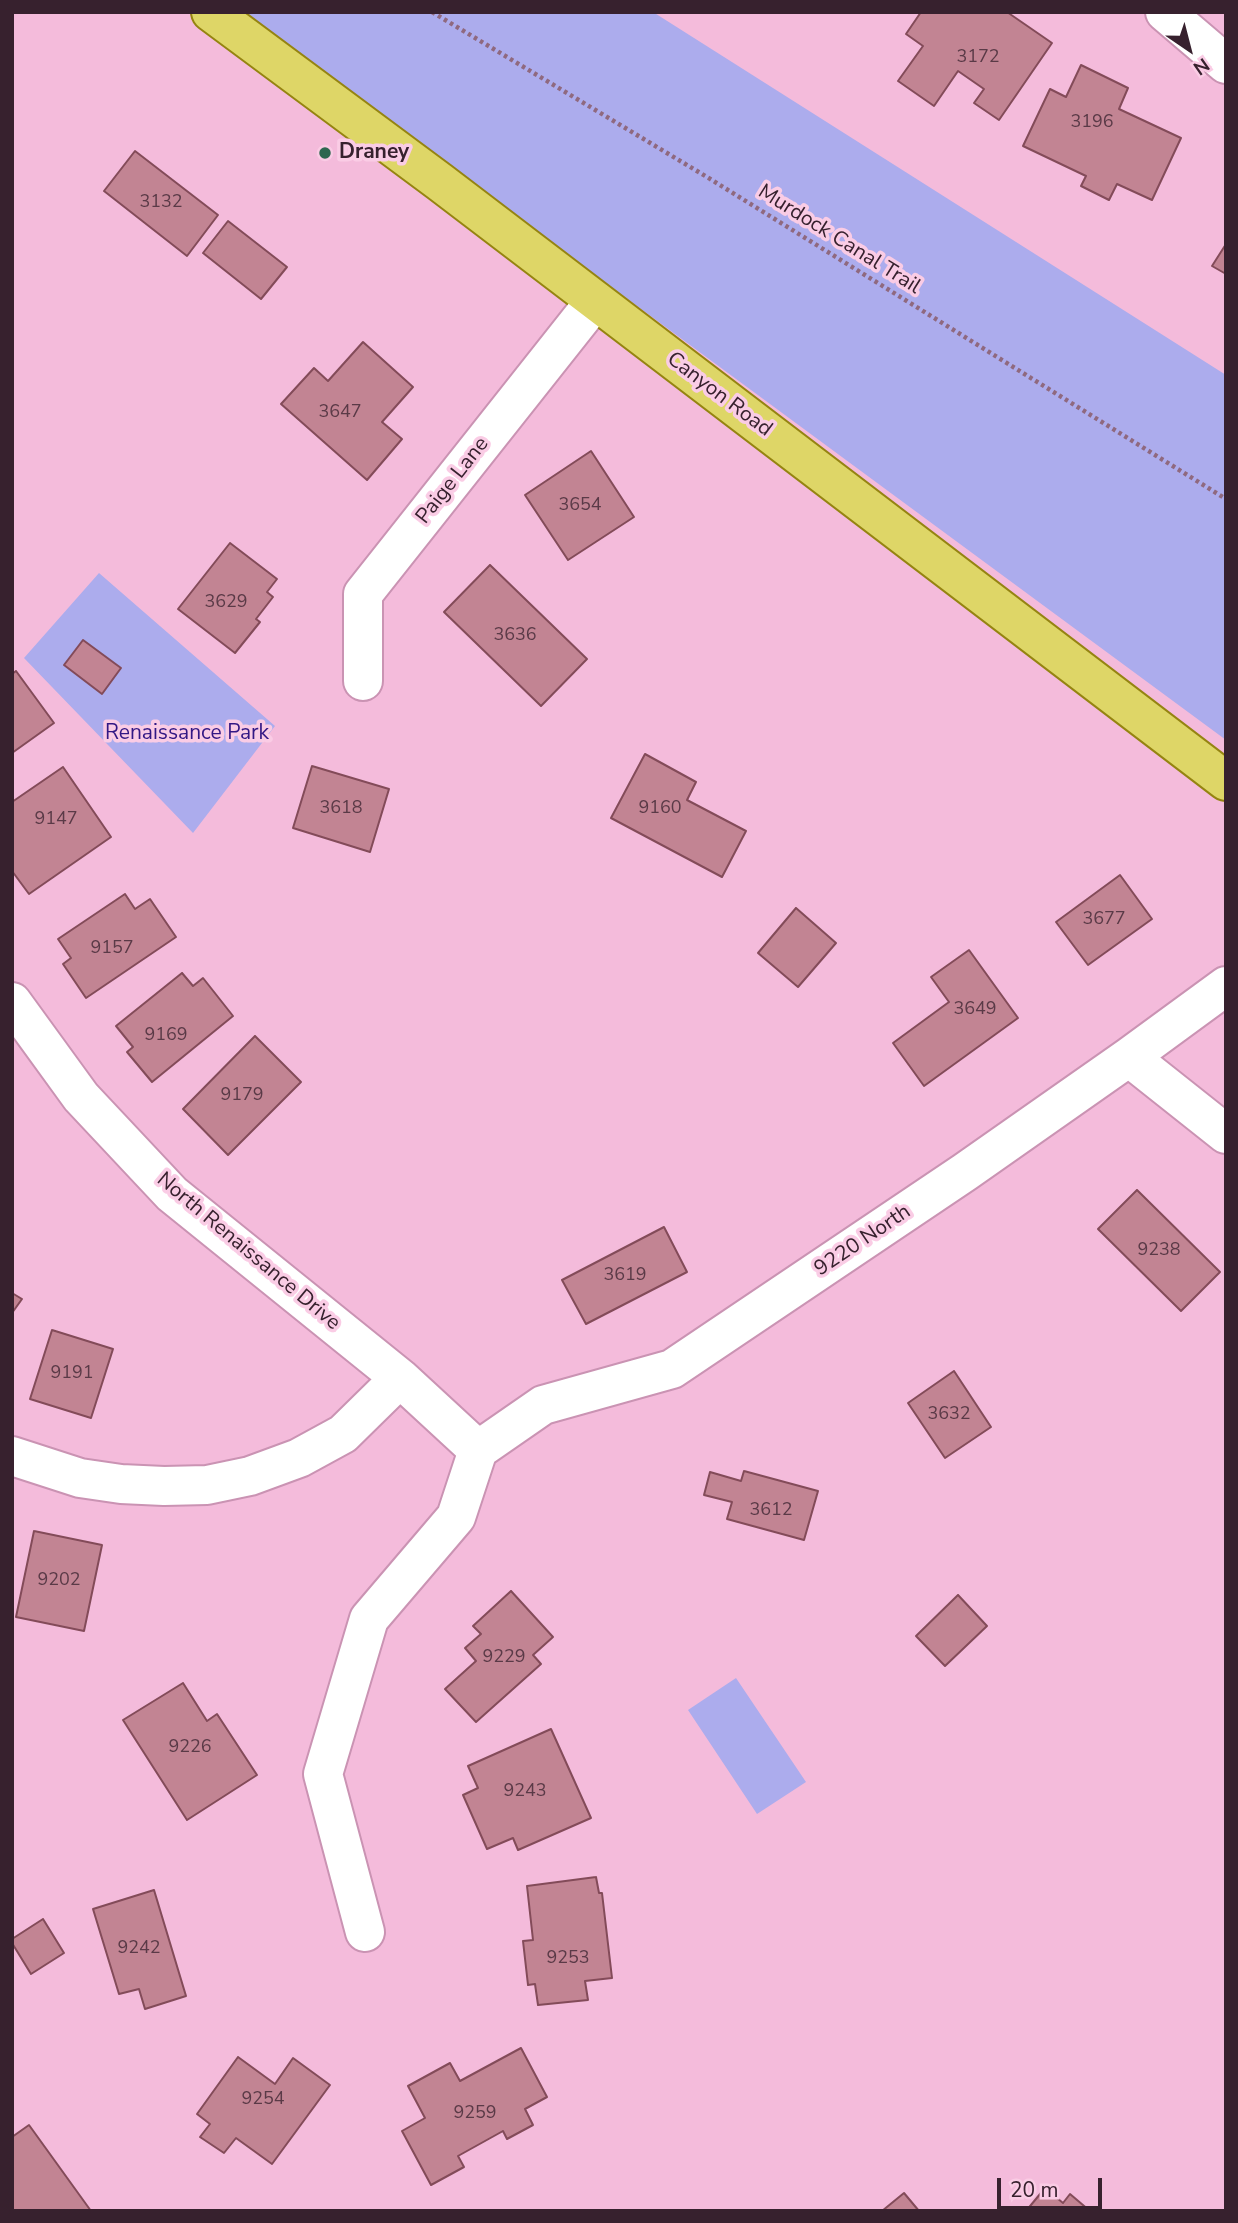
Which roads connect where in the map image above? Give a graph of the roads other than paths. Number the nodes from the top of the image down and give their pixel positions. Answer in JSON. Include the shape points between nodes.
{"nodes":[{"id":1,"x":211,"y":12,"type":"edge"},
{"id":2,"x":1165,"y":12,"type":"edge"},
{"id":3,"x":1226,"y":64,"type":"edge"},
{"id":4,"x":595,"y":301,"type":"junction"},
{"id":5,"x":363,"y":681,"type":"dead end"},
{"id":6,"x":1226,"y":782,"type":"edge"},
{"id":7,"x":1226,"y":986,"type":"edge"},
{"id":8,"x":12,"y":1002,"type":"edge"},
{"id":9,"x":1129,"y":1057,"type":"junction"},
{"id":10,"x":1226,"y":1134,"type":"edge"},
{"id":11,"x":400,"y":1378,"type":"junction"},
{"id":12,"x":478,"y":1450,"type":"junction"},
{"id":13,"x":12,"y":1457,"type":"edge"},
{"id":14,"x":365,"y":1932,"type":"dead end"}],
"edges":[{"from":1,"to":4,"type":"main road","name":"Canyon Road"},
{"from":2,"to":3,"type":"street"},
{"from":4,"to":5,"type":"street","name":"Paige Lane","via":[[363,594]]},
{"from":4,"to":6,"type":"main road","name":"Canyon Road"},
{"from":7,"to":9,"type":"street","name":"9220 North"},
{"from":8,"to":11,"type":"street","name":"North Renaissance Drive","via":[[81,1097],[172,1194]]},
{"from":9,"to":10,"type":"street"},
{"from":9,"to":12,"type":"street","name":"9220 North","via":[[672,1369],[543,1405]]},
{"from":11,"to":12,"type":"street","name":"North Renaissance Drive"},
{"from":11,"to":13,"type":"street","via":[[343,1434],[299,1458],[207,1485],[121,1484],[80,1478]]},
{"from":12,"to":14,"type":"street","via":[[456,1517],[369,1619],[323,1773]]}]}
